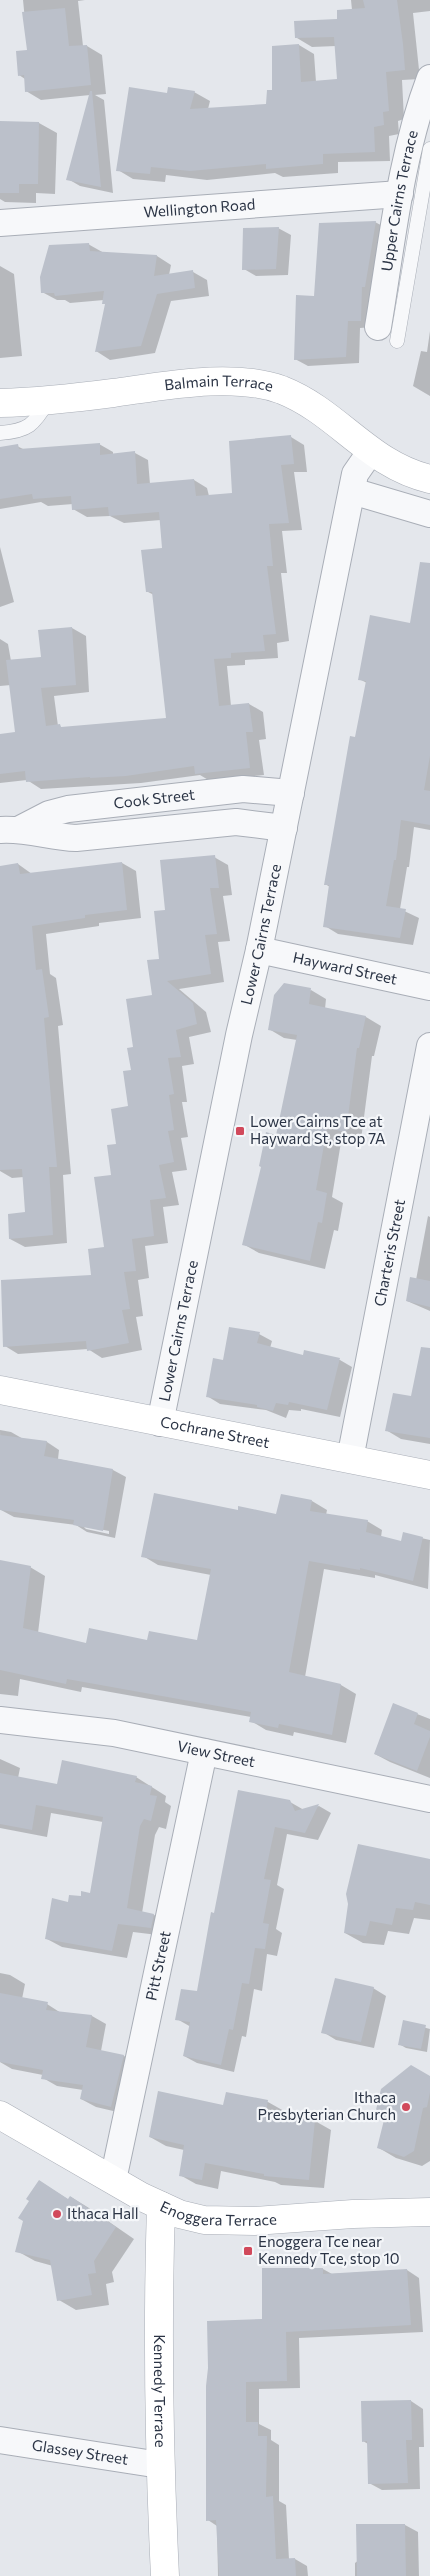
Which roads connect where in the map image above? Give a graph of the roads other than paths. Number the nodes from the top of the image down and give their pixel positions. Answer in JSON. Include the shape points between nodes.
{"nodes":[{"id":1,"x":430,"y":78,"type":"edge"},
{"id":2,"x":430,"y":149,"type":"edge"},
{"id":3,"x":400,"y":194,"type":"junction"},
{"id":4,"x":0,"y":223,"type":"edge"},
{"id":5,"x":387,"y":334,"type":"joint"},
{"id":6,"x":48,"y":401,"type":"junction"},
{"id":7,"x":0,"y":403,"type":"edge"},
{"id":8,"x":0,"y":434,"type":"edge"},
{"id":9,"x":371,"y":451,"type":"junction"},
{"id":10,"x":430,"y":479,"type":"edge"},
{"id":11,"x":352,"y":491,"type":"junction"},
{"id":12,"x":430,"y":514,"type":"edge"},
{"id":13,"x":291,"y":793,"type":"junction"},
{"id":14,"x":284,"y":828,"type":"junction"},
{"id":15,"x":10,"y":829,"type":"edge"},
{"id":16,"x":259,"y":950,"type":"junction"},
{"id":17,"x":430,"y":988,"type":"edge"},
{"id":18,"x":430,"y":1046,"type":"edge"},
{"id":19,"x":0,"y":1390,"type":"edge"},
{"id":20,"x":160,"y":1423,"type":"junction"},
{"id":21,"x":350,"y":1459,"type":"junction"},
{"id":22,"x":430,"y":1475,"type":"edge"},
{"id":23,"x":0,"y":1720,"type":"edge"},
{"id":24,"x":204,"y":1752,"type":"junction"},
{"id":25,"x":430,"y":1799,"type":"edge"},
{"id":26,"x":0,"y":2115,"type":"edge"},
{"id":27,"x":114,"y":2180,"type":"junction"},
{"id":28,"x":161,"y":2206,"type":"junction"},
{"id":29,"x":430,"y":2212,"type":"edge"},
{"id":30,"x":0,"y":2440,"type":"edge"},
{"id":31,"x":160,"y":2465,"type":"junction"},
{"id":32,"x":165,"y":2576,"type":"edge"}],
"edges":[{"from":1,"to":3,"type":"street","name":"Upper Cairns Terrace","via":[[416,116]]},
{"from":2,"to":5,"type":"lane","name":"Upper Cairns Terrace"},
{"from":3,"to":4,"type":"street","name":"Wellington Road"},
{"from":3,"to":5,"type":"street","name":"Upper Cairns Terrace"},
{"from":6,"to":7,"type":"street","name":"Balmain Terrace"},
{"from":6,"to":8,"type":"lane","via":[[28,428]]},
{"from":6,"to":9,"type":"street","name":"Balmain Terrace","via":[[186,384],[254,383],[300,399]]},
{"from":9,"to":10,"type":"street","name":"Balmain Terrace","via":[[394,467]]},
{"from":9,"to":11,"type":"street","name":"Lower Cairns Terrace","via":[[355,474]]},
{"from":11,"to":12,"type":"street"},
{"from":11,"to":13,"type":"street","name":"Lower Cairns Terrace"},
{"from":13,"to":14,"type":"street","name":"Lower Cairns Terrace"},
{"from":13,"to":15,"type":"street","name":"Cook Street","via":[[243,789],[68,809]]},
{"from":14,"to":15,"type":"street","name":"Cook Street","via":[[236,822],[76,838]]},
{"from":14,"to":16,"type":"street","name":"Lower Cairns Terrace"},
{"from":16,"to":17,"type":"street","name":"Hayward Street"},
{"from":16,"to":20,"type":"street","name":"Lower Cairns Terrace"},
{"from":18,"to":21,"type":"street","name":"Charteris Street"},
{"from":19,"to":20,"type":"street","name":"Cochrane Street"},
{"from":20,"to":21,"type":"street","name":"Cochrane Street"},
{"from":21,"to":22,"type":"street","name":"Cochrane Street"},
{"from":23,"to":24,"type":"street","name":"View Street","via":[[114,1734]]},
{"from":24,"to":25,"type":"street","name":"View Street"},
{"from":24,"to":27,"type":"street","name":"Pitt Street"},
{"from":26,"to":27,"type":"street","name":"Enoggera Terrace"},
{"from":27,"to":28,"type":"street","name":"Enoggera Terrace"},
{"from":28,"to":29,"type":"street","name":"Enoggera Terrace","via":[[179,2214],[223,2222]]},
{"from":28,"to":31,"type":"street","name":"Kennedy Terrace","via":[[158,2311]]},
{"from":30,"to":31,"type":"street","name":"Glassey Street"},
{"from":31,"to":32,"type":"street","name":"Kennedy Terrace"}]}
